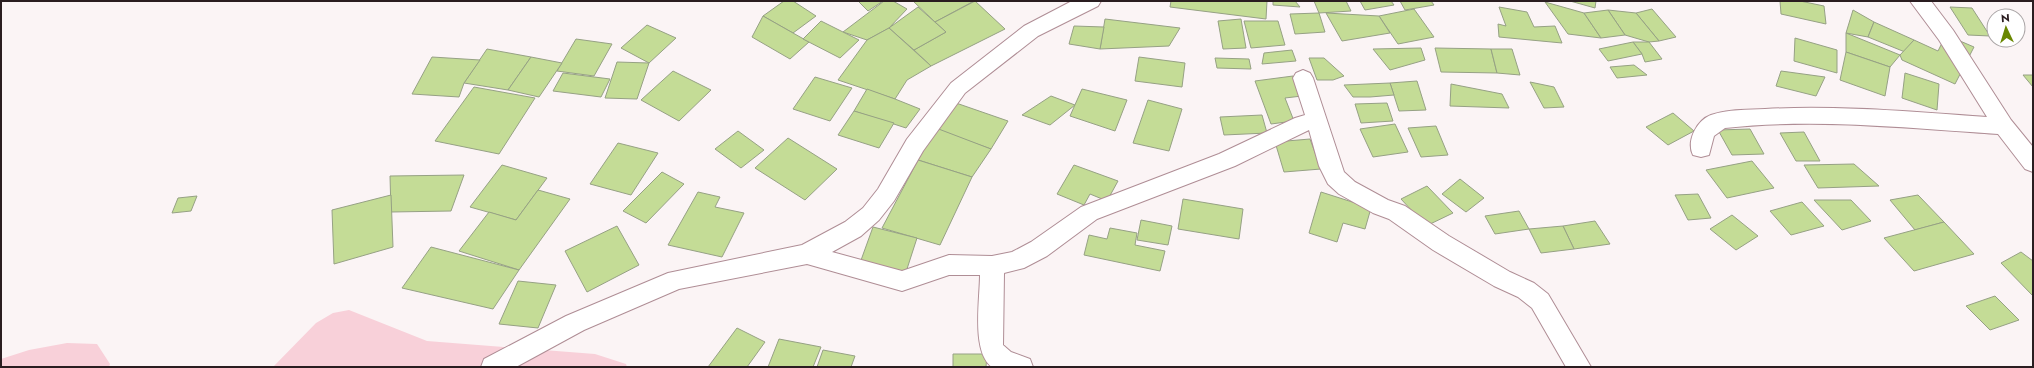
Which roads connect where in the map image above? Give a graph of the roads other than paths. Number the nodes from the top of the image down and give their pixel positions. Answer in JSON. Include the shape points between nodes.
{"nodes":[{"id":1,"x":1091,"y":1,"type":"edge"},
{"id":2,"x":1920,"y":1,"type":"edge"},
{"id":3,"x":1303,"y":78,"type":"dead end"},
{"id":4,"x":1317,"y":120,"type":"junction"},
{"id":5,"x":2004,"y":126,"type":"junction"},
{"id":6,"x":1701,"y":149,"type":"dead end"},
{"id":7,"x":2033,"y":163,"type":"edge"},
{"id":8,"x":807,"y":254,"type":"junction"},
{"id":9,"x":992,"y":266,"type":"junction"},
{"id":10,"x":493,"y":367,"type":"edge"},
{"id":11,"x":1021,"y":367,"type":"edge"},
{"id":12,"x":1579,"y":367,"type":"edge"}],
"edges":[{"from":1,"to":8,"type":"street","via":[[1031,31],[958,88],[915,145],[886,195],[871,214],[853,229]]},
{"from":2,"to":5,"type":"street","via":[[1946,34]]},
{"from":3,"to":4,"type":"street"},
{"from":4,"to":9,"type":"street","via":[[1302,124],[1227,160],[1094,211],[1039,249],[1016,261]]},
{"from":4,"to":12,"type":"street","via":[[1336,178],[1347,188],[1381,207],[1397,212],[1441,243],[1526,290],[1540,301]]},
{"from":5,"to":6,"type":"street","via":[[1854,117],[1775,116],[1715,123],[1702,136]]},
{"from":5,"to":7,"type":"street"},
{"from":8,"to":9,"type":"street","via":[[902,281],[949,265]]},
{"from":8,"to":10,"type":"street","via":[[676,280],[575,323]]},
{"from":9,"to":11,"type":"street","via":[[991,345],[995,356]]}]}
